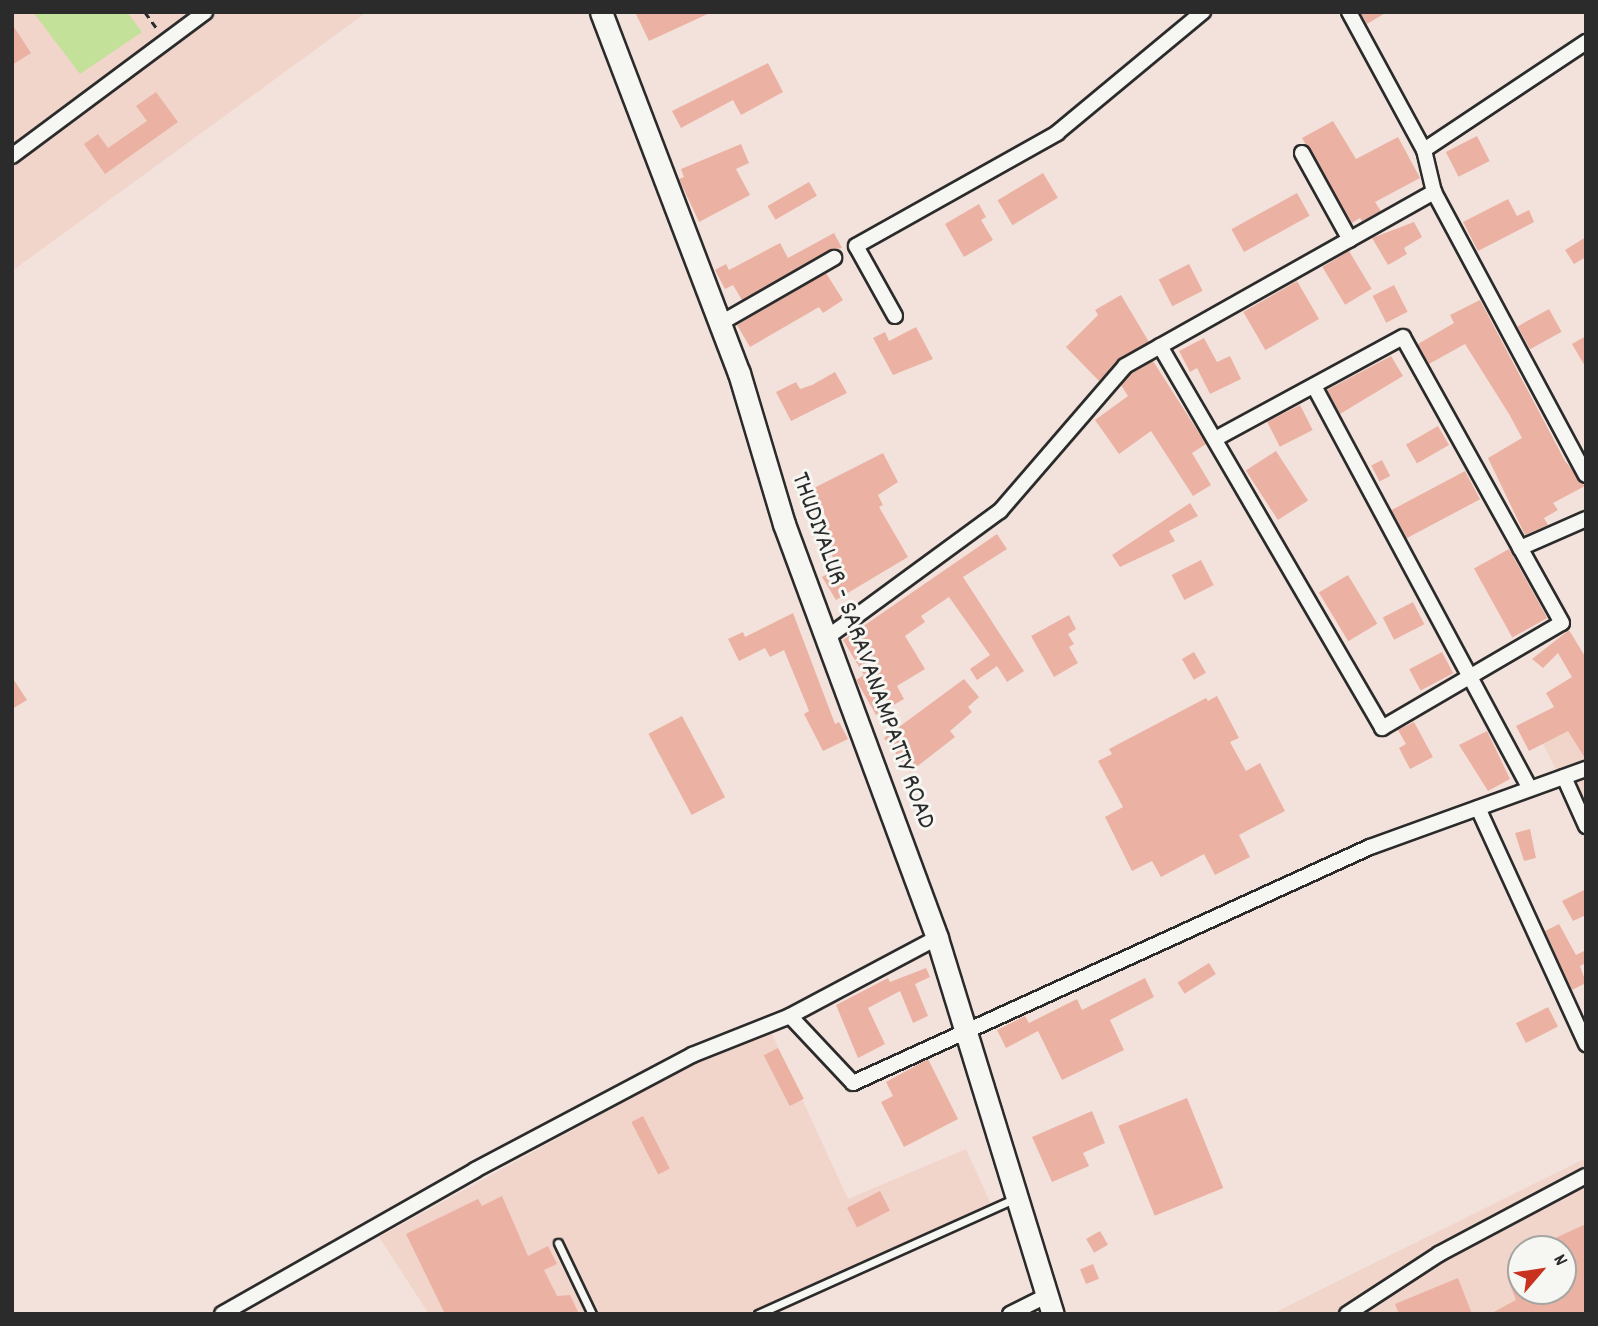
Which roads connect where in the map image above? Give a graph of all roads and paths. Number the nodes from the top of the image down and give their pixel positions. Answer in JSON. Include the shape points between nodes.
{"nodes":[{"id":1,"x":145,"y":12,"type":"edge"},
{"id":2,"x":205,"y":12,"type":"edge"},
{"id":3,"x":601,"y":12,"type":"edge"},
{"id":4,"x":1203,"y":12,"type":"edge"},
{"id":5,"x":1349,"y":12,"type":"edge"},
{"id":6,"x":166,"y":42,"type":"junction"},
{"id":7,"x":1586,"y":42,"type":"edge"},
{"id":8,"x":1424,"y":150,"type":"junction"},
{"id":9,"x":1302,"y":153,"type":"dead end"},
{"id":10,"x":12,"y":156,"type":"edge"},
{"id":11,"x":1434,"y":192,"type":"junction"},
{"id":12,"x":1350,"y":240,"type":"junction"},
{"id":13,"x":834,"y":258,"type":"dead end"},
{"id":14,"x":895,"y":316,"type":"dead end"},
{"id":15,"x":719,"y":324,"type":"junction"},
{"id":16,"x":1160,"y":346,"type":"junction"},
{"id":17,"x":1314,"y":386,"type":"junction"},
{"id":18,"x":1214,"y":439,"type":"junction"},
{"id":19,"x":1586,"y":475,"type":"edge"},
{"id":20,"x":1586,"y":519,"type":"edge"},
{"id":21,"x":1520,"y":548,"type":"junction"},
{"id":22,"x":825,"y":639,"type":"junction"},
{"id":23,"x":1472,"y":675,"type":"junction"},
{"id":24,"x":1586,"y":768,"type":"edge"},
{"id":25,"x":1564,"y":776,"type":"junction"},
{"id":26,"x":1530,"y":789,"type":"junction"},
{"id":27,"x":1478,"y":808,"type":"junction"},
{"id":28,"x":1586,"y":826,"type":"edge"},
{"id":29,"x":937,"y":938,"type":"junction"},
{"id":30,"x":790,"y":1016,"type":"junction"},
{"id":31,"x":967,"y":1034,"type":"junction"},
{"id":32,"x":1586,"y":1044,"type":"edge"},
{"id":33,"x":1586,"y":1176,"type":"edge"},
{"id":34,"x":1018,"y":1197,"type":"junction"},
{"id":35,"x":558,"y":1243,"type":"dead end"},
{"id":36,"x":1051,"y":1304,"type":"edge"},
{"id":37,"x":222,"y":1314,"type":"edge"},
{"id":38,"x":592,"y":1314,"type":"edge"},
{"id":39,"x":758,"y":1314,"type":"edge"},
{"id":40,"x":1010,"y":1314,"type":"edge"},
{"id":41,"x":1347,"y":1314,"type":"edge"}],
"edges":[{"from":1,"to":6,"type":"path"},
{"from":2,"to":6,"type":"street"},
{"from":3,"to":15,"type":"main road","name":"THUDIYALUR - SARAVANAMPATTY ROAD"},
{"from":4,"to":14,"type":"street","via":[[1057,133],[856,246]]},
{"from":5,"to":8,"type":"street"},
{"from":6,"to":10,"type":"street"},
{"from":7,"to":8,"type":"street"},
{"from":8,"to":11,"type":"street"},
{"from":9,"to":12,"type":"street"},
{"from":11,"to":12,"type":"street"},
{"from":11,"to":19,"type":"street"},
{"from":12,"to":16,"type":"street"},
{"from":13,"to":15,"type":"street"},
{"from":15,"to":22,"type":"main road","name":"THUDIYALUR - SARAVANAMPATTY ROAD"},
{"from":16,"to":18,"type":"street"},
{"from":16,"to":22,"type":"street","via":[[1125,366],[1000,511]]},
{"from":17,"to":18,"type":"street"},
{"from":17,"to":21,"type":"street","via":[[1403,337]]},
{"from":17,"to":23,"type":"street"},
{"from":18,"to":23,"type":"street","via":[[1382,728]]},
{"from":20,"to":21,"type":"street"},
{"from":21,"to":23,"type":"street","via":[[1562,623]]},
{"from":22,"to":29,"type":"main road","name":"THUDIYALUR - SARAVANAMPATTY ROAD"},
{"from":23,"to":26,"type":"street"},
{"from":24,"to":25,"type":"street"},
{"from":25,"to":26,"type":"street"},
{"from":25,"to":28,"type":"street"},
{"from":26,"to":27,"type":"street"},
{"from":27,"to":31,"type":"street","via":[[1370,847]]},
{"from":27,"to":32,"type":"street"},
{"from":29,"to":30,"type":"street"},
{"from":29,"to":31,"type":"main road","name":"THUDIYALUR - SARAVANAMPATTY ROAD"},
{"from":30,"to":31,"type":"street","via":[[853,1083]]},
{"from":30,"to":37,"type":"street","via":[[692,1055],[475,1170]]},
{"from":31,"to":34,"type":"main road","name":"THUDIYALUR - SARAVANAMPATTY ROAD"},
{"from":33,"to":41,"type":"street","via":[[1439,1254]]},
{"from":34,"to":36,"type":"main road","name":"THUDIYALUR - SARAVANAMPATTY ROAD"},
{"from":34,"to":39,"type":"lane"},
{"from":35,"to":38,"type":"lane"},
{"from":36,"to":40,"type":"street"}]}
